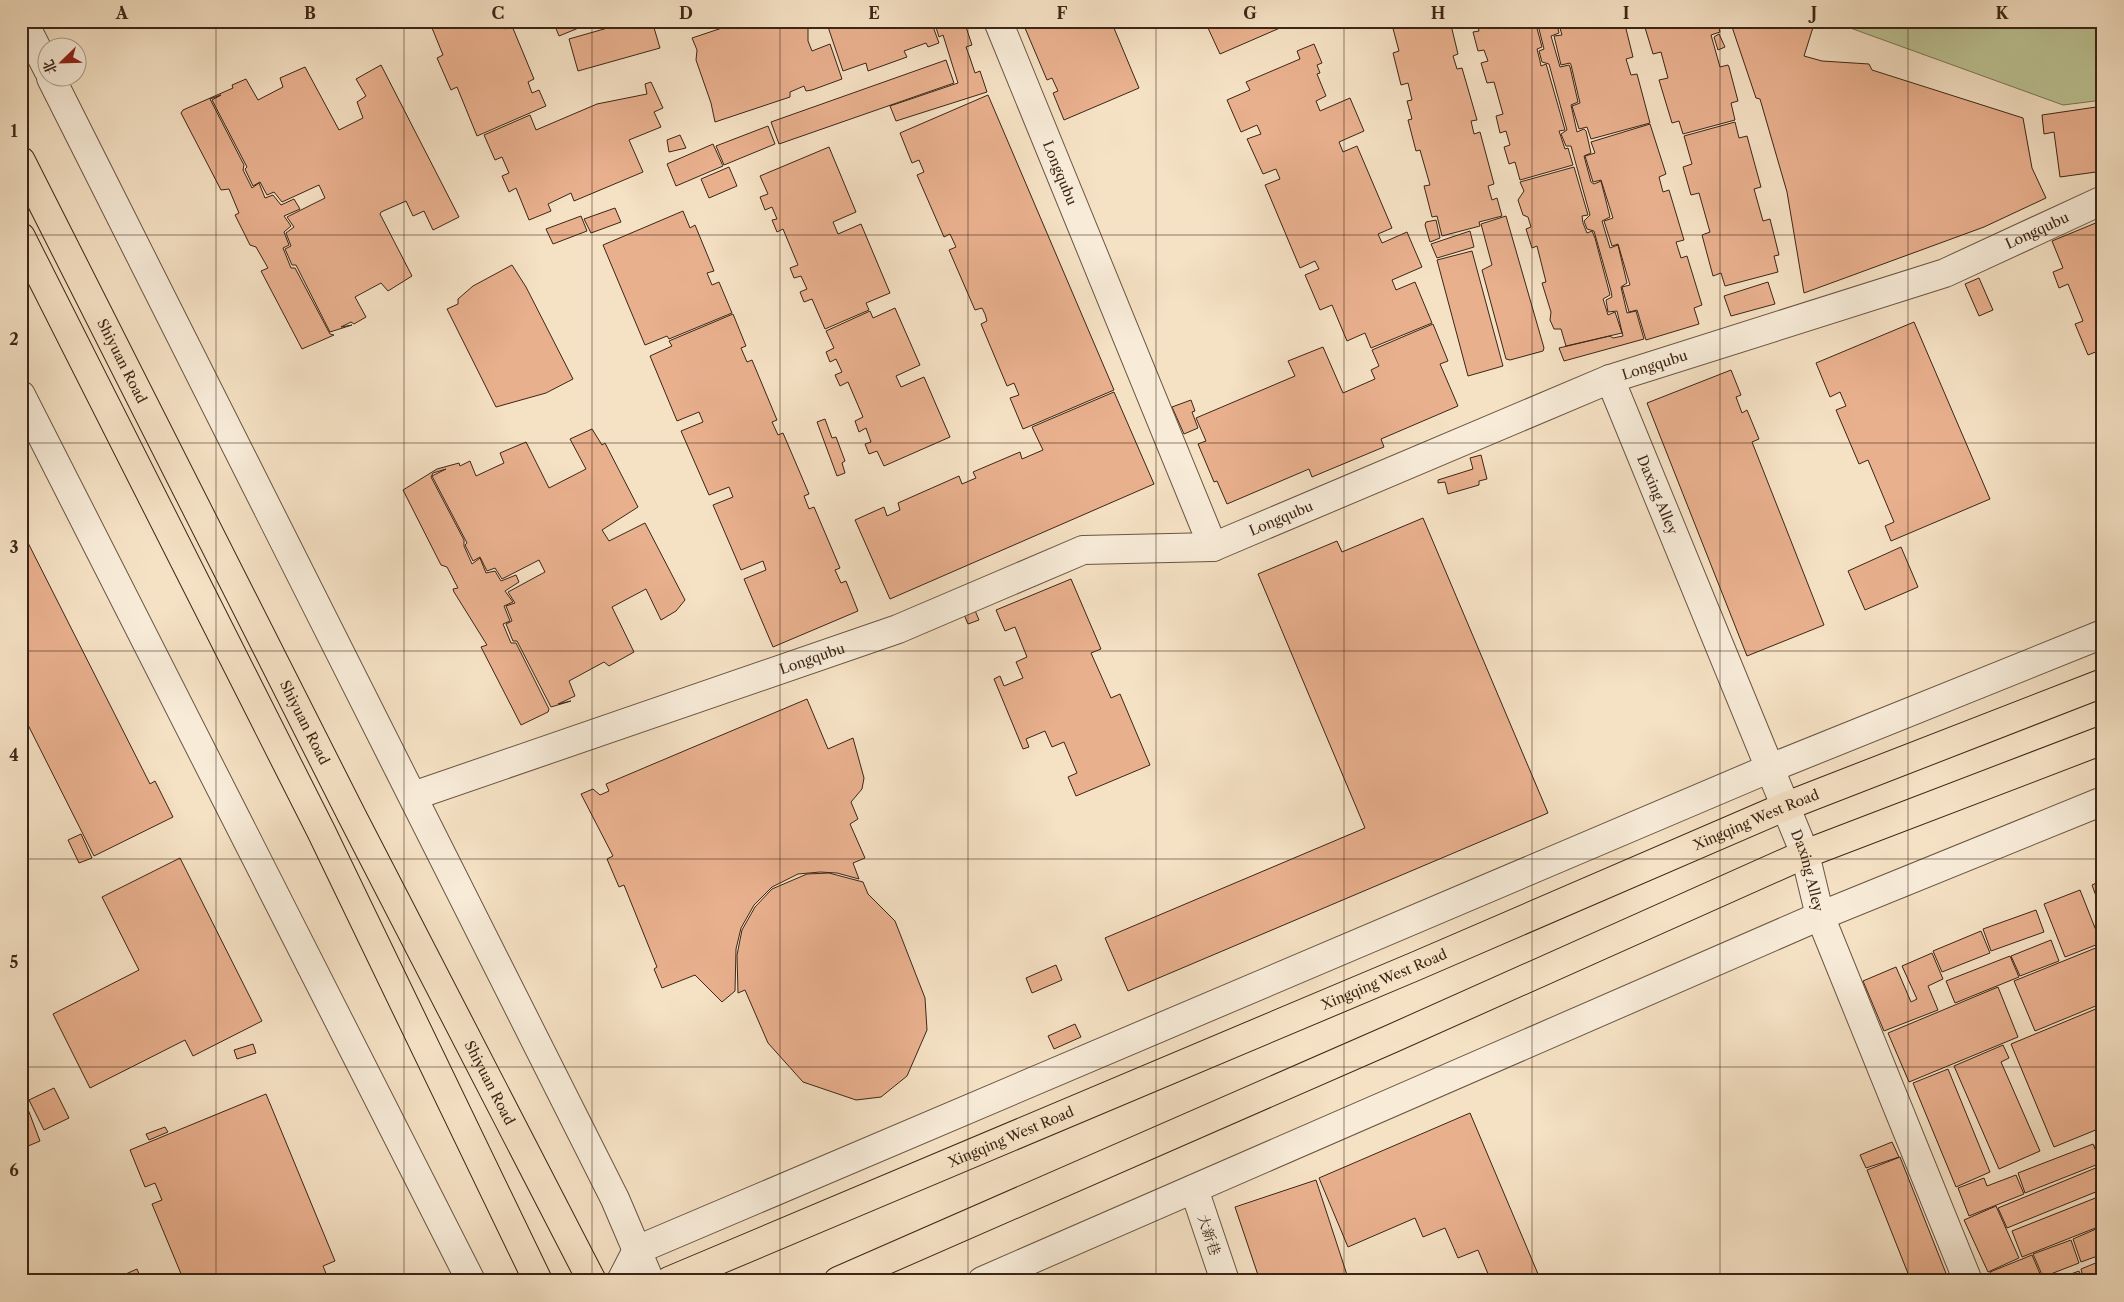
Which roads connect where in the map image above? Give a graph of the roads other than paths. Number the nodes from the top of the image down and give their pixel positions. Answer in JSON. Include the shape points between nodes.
{"nodes":[{"id":1,"x":23,"y":21,"type":"edge"},
{"id":2,"x":998,"y":21,"type":"edge"},
{"id":3,"x":38,"y":50,"type":"edge"},
{"id":4,"x":56,"y":88,"type":"edge"},
{"id":5,"x":21,"y":161,"type":"edge"},
{"id":6,"x":2103,"y":200,"type":"edge"},
{"id":7,"x":21,"y":237,"type":"edge"},
{"id":8,"x":1610,"y":379,"type":"junction"},
{"id":9,"x":21,"y":395,"type":"edge"},
{"id":10,"x":1213,"y":547,"type":"junction"},
{"id":11,"x":2103,"y":634,"type":"edge"},
{"id":12,"x":2103,"y":683,"type":"edge"},
{"id":13,"x":2103,"y":740,"type":"edge"},
{"id":14,"x":1768,"y":769,"type":"junction"},
{"id":15,"x":413,"y":796,"type":"junction"},
{"id":16,"x":2103,"y":801,"type":"edge"},
{"id":17,"x":1784,"y":807,"type":"junction"},
{"id":18,"x":1805,"y":854,"type":"junction"},
{"id":19,"x":1820,"y":916,"type":"junction"},
{"id":20,"x":1194,"y":1189,"type":"junction"},
{"id":21,"x":638,"y":1250,"type":"junction"},
{"id":22,"x":471,"y":1281,"type":"edge"},
{"id":23,"x":538,"y":1281,"type":"edge"},
{"id":24,"x":592,"y":1281,"type":"edge"},
{"id":25,"x":621,"y":1281,"type":"edge"},
{"id":26,"x":650,"y":1281,"type":"edge"},
{"id":27,"x":669,"y":1281,"type":"edge"},
{"id":28,"x":838,"y":1281,"type":"edge"},
{"id":29,"x":982,"y":1281,"type":"edge"},
{"id":30,"x":1225,"y":1281,"type":"edge"},
{"id":31,"x":1968,"y":1281,"type":"edge"}],
"edges":[{"from":1,"to":3,"type":"street"},
{"from":2,"to":10,"type":"street","name":"Longqubu"},
{"from":4,"to":15,"type":"street"},
{"from":5,"to":24,"type":"main road","name":"Shiyuan Road"},
{"from":6,"to":8,"type":"street","name":"Longqubu","via":[[1945,273]]},
{"from":7,"to":23,"type":"main road","via":[[321,831]]},
{"from":8,"to":10,"type":"street","name":"Longqubu"},
{"from":8,"to":14,"type":"street","name":"Daxing Alley"},
{"from":9,"to":22,"type":"street"},
{"from":10,"to":15,"type":"street","name":"Longqubu","via":[[1083,550],[898,629]]},
{"from":11,"to":14,"type":"street"},
{"from":12,"to":17,"type":"main road","name":"Xingqing West Road"},
{"from":13,"to":18,"type":"main road"},
{"from":14,"to":17,"type":"street","name":"Daxing Alley"},
{"from":14,"to":21,"type":"street"},
{"from":15,"to":21,"type":"street"},
{"from":16,"to":19,"type":"street"},
{"from":17,"to":18,"type":"street","name":"Daxing Alley"},
{"from":17,"to":27,"type":"main road","name":"Xingqing West Road"},
{"from":18,"to":19,"type":"street","name":"Daxing Alley"},
{"from":18,"to":28,"type":"main road"},
{"from":19,"to":20,"type":"street"},
{"from":19,"to":31,"type":"street","name":"Daxing Alley"},
{"from":20,"to":29,"type":"street"},
{"from":20,"to":30,"type":"street","name":"大新巷"},
{"from":21,"to":25,"type":"street"},
{"from":21,"to":26,"type":"street"}]}
